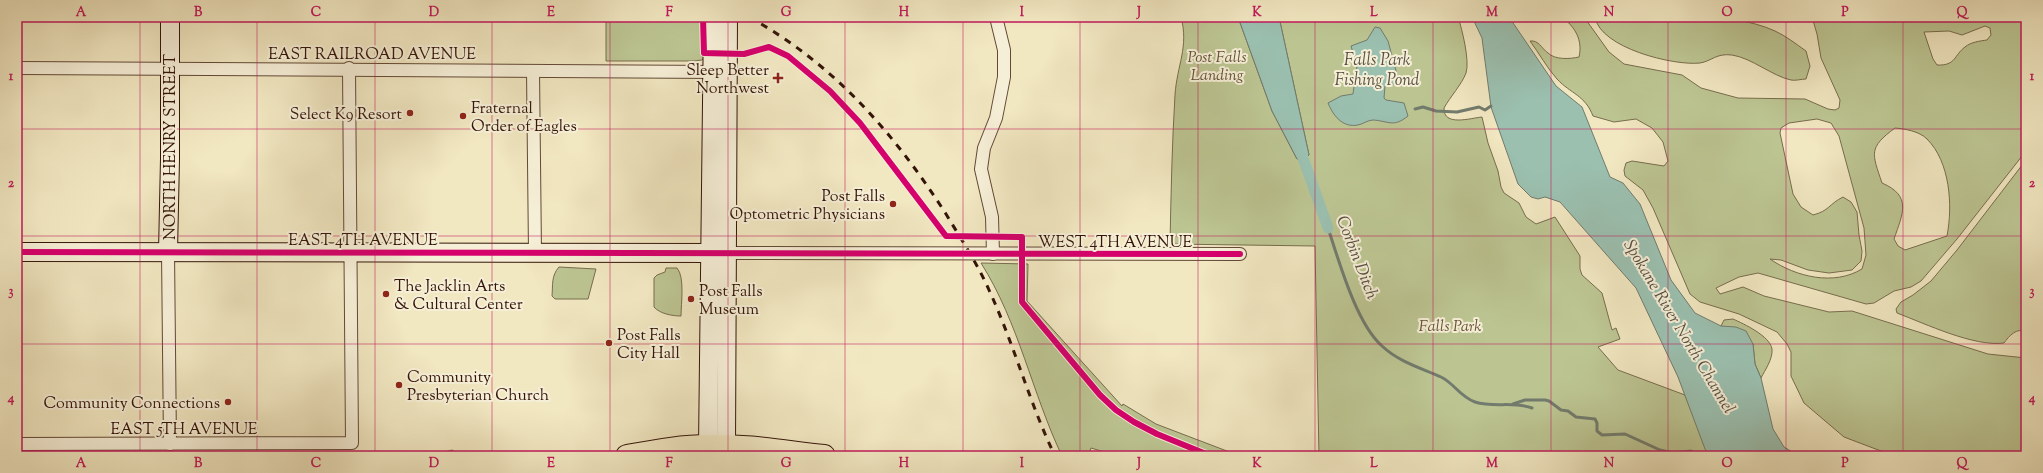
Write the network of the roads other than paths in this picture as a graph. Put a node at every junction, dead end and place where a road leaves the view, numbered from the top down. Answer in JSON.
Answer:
{"nodes":[{"id":1,"x":170,"y":17,"type":"edge"},
{"id":2,"x":713,"y":17,"type":"edge"},
{"id":3,"x":728,"y":17,"type":"edge"},
{"id":4,"x":996,"y":17,"type":"edge"},
{"id":5,"x":17,"y":68,"type":"edge"},
{"id":6,"x":349,"y":68,"type":"junction"},
{"id":7,"x":169,"y":69,"type":"junction"},
{"id":8,"x":533,"y":71,"type":"junction"},
{"id":9,"x":720,"y":72,"type":"junction"},
{"id":10,"x":17,"y":252,"type":"edge"},
{"id":11,"x":168,"y":252,"type":"junction"},
{"id":12,"x":349,"y":252,"type":"junction"},
{"id":13,"x":535,"y":253,"type":"junction"},
{"id":14,"x":709,"y":253,"type":"junction"},
{"id":15,"x":727,"y":253,"type":"junction"},
{"id":16,"x":993,"y":254,"type":"junction"},
{"id":17,"x":1240,"y":254,"type":"dead end"},
{"id":18,"x":17,"y":444,"type":"edge"},
{"id":19,"x":170,"y":444,"type":"junction"},
{"id":20,"x":717,"y":446,"type":"junction"},
{"id":21,"x":627,"y":456,"type":"edge"},
{"id":22,"x":824,"y":456,"type":"edge"}],
"edges":[{"from":1,"to":7,"type":"street","name":"NORTH HENRY STREET"},
{"from":2,"to":9,"type":"street"},
{"from":3,"to":9,"type":"street"},
{"from":4,"to":16,"type":"street"},
{"from":5,"to":7,"type":"street","name":"EAST RAILROAD AVENUE"},
{"from":6,"to":7,"type":"street","name":"EAST RAILROAD AVENUE"},
{"from":6,"to":8,"type":"street","name":"EAST RAILROAD AVENUE"},
{"from":6,"to":12,"type":"street"},
{"from":7,"to":11,"type":"street","name":"NORTH HENRY STREET"},
{"from":8,"to":9,"type":"street","name":"EAST RAILROAD AVENUE"},
{"from":8,"to":13,"type":"street"},
{"from":9,"to":14,"type":"street"},
{"from":9,"to":15,"type":"street"},
{"from":10,"to":11,"type":"street","name":"EAST 4TH AVENUE"},
{"from":11,"to":12,"type":"street","name":"EAST 4TH AVENUE"},
{"from":11,"to":19,"type":"street","name":"NORTH HENRY STREET"},
{"from":12,"to":13,"type":"street","name":"EAST 4TH AVENUE"},
{"from":12,"to":19,"type":"street","name":"EAST 5TH AVENUE"},
{"from":13,"to":14,"type":"street","name":"EAST 4TH AVENUE"},
{"from":14,"to":15,"type":"street","name":"EAST 4TH AVENUE"},
{"from":14,"to":20,"type":"street"},
{"from":15,"to":16,"type":"street","name":"WEST 4TH AVENUE"},
{"from":15,"to":20,"type":"street"},
{"from":16,"to":17,"type":"street","name":"WEST 4TH AVENUE"},
{"from":18,"to":19,"type":"street","name":"EAST 5TH AVENUE"},
{"from":20,"to":21,"type":"highway"},
{"from":20,"to":22,"type":"highway"}]}
